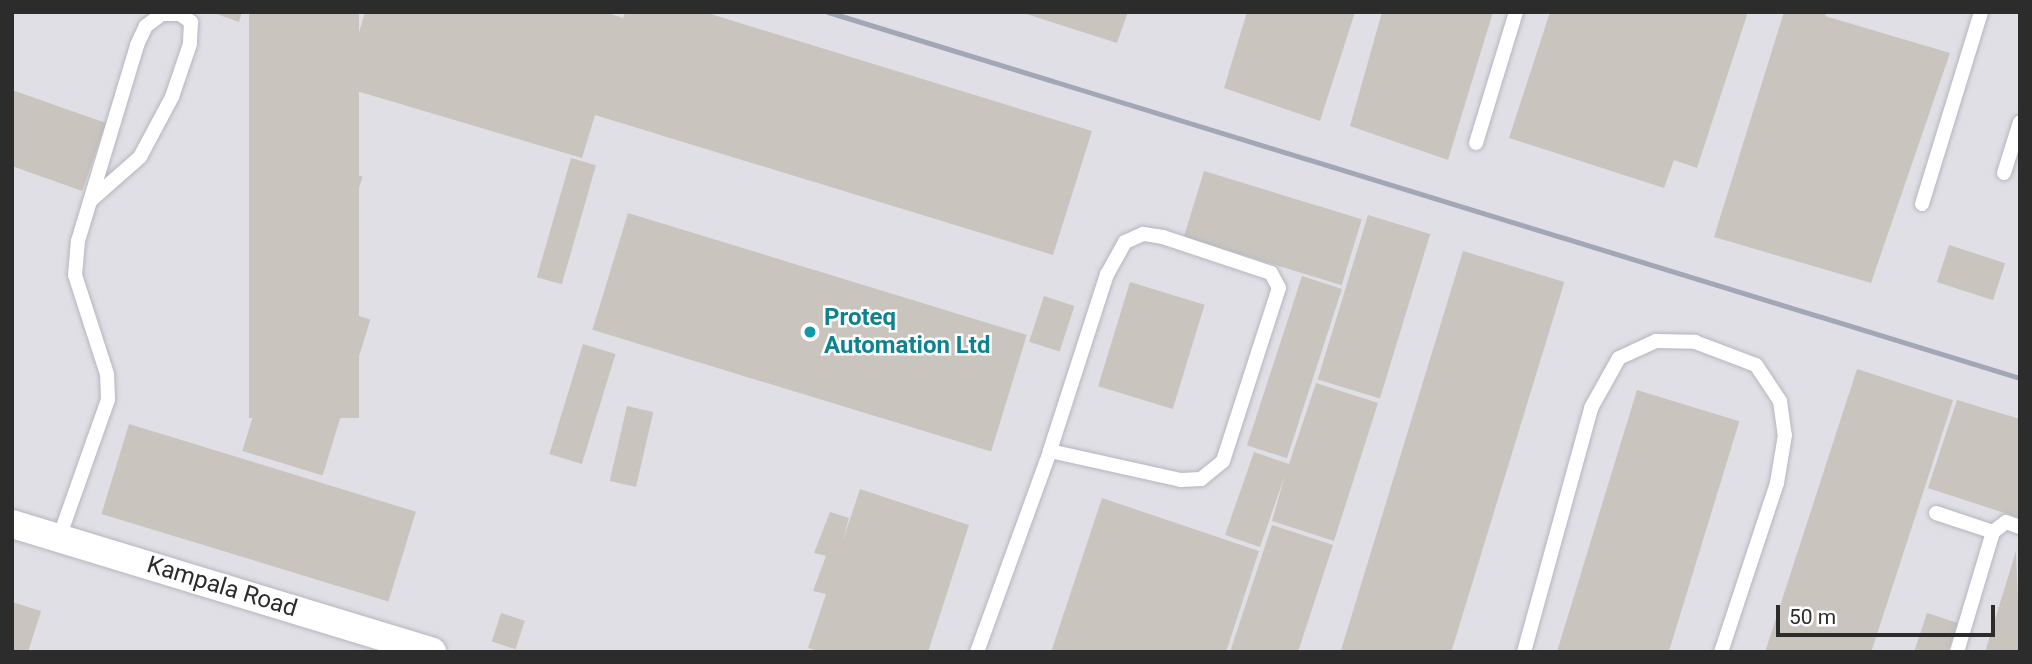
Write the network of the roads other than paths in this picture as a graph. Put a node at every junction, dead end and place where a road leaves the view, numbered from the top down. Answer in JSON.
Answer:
{"nodes":[{"id":1,"x":1516,"y":12,"type":"edge"},
{"id":2,"x":1981,"y":12,"type":"edge"},
{"id":3,"x":2020,"y":122,"type":"edge"},
{"id":4,"x":1476,"y":143,"type":"dead end"},
{"id":5,"x":2004,"y":173,"type":"dead end"},
{"id":6,"x":91,"y":200,"type":"junction"},
{"id":7,"x":1922,"y":204,"type":"dead end"},
{"id":8,"x":1050,"y":451,"type":"junction"},
{"id":9,"x":1936,"y":513,"type":"dead end"},
{"id":10,"x":12,"y":524,"type":"edge"},
{"id":11,"x":2020,"y":527,"type":"edge"},
{"id":12,"x":1993,"y":531,"type":"junction"},
{"id":13,"x":60,"y":538,"type":"junction"},
{"id":14,"x":432,"y":652,"type":"edge"},
{"id":15,"x":977,"y":652,"type":"edge"},
{"id":16,"x":1524,"y":652,"type":"edge"},
{"id":17,"x":1721,"y":652,"type":"edge"},
{"id":18,"x":1957,"y":652,"type":"edge"}],
"edges":[{"from":1,"to":4,"type":"lane"},
{"from":2,"to":7,"type":"lane"},
{"from":3,"to":5,"type":"lane"},
{"from":6,"to":6,"type":"lane"},
{"from":6,"to":13,"type":"lane"},
{"from":8,"to":8,"type":"lane"},
{"from":8,"to":15,"type":"lane"},
{"from":9,"to":12,"type":"lane"},
{"from":10,"to":13,"type":"street","name":"Kampala Road"},
{"from":11,"to":12,"type":"lane"},
{"from":12,"to":18,"type":"lane"},
{"from":13,"to":14,"type":"street","name":"Kampala Road"},
{"from":16,"to":17,"type":"lane"}]}
